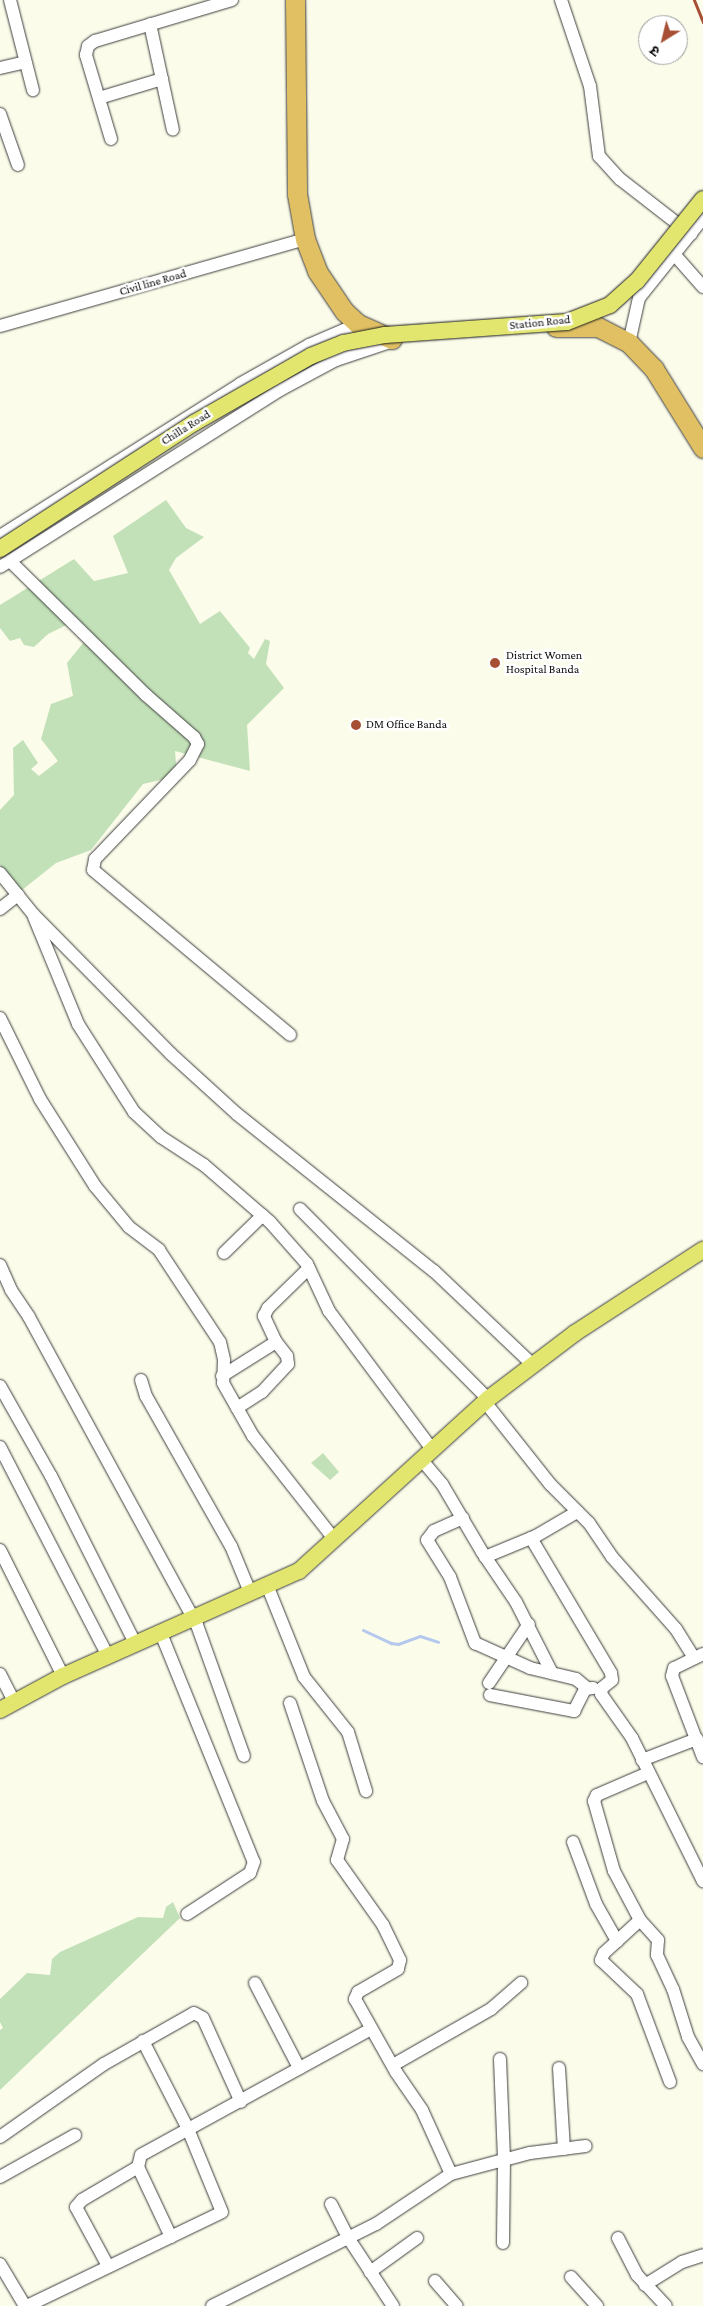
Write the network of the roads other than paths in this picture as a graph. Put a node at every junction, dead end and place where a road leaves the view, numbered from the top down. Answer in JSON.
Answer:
{"nodes":[{"id":1,"x":10,"y":0,"type":"edge"},
{"id":2,"x":232,"y":0,"type":"edge"},
{"id":3,"x":296,"y":0,"type":"edge"},
{"id":4,"x":561,"y":0,"type":"edge"},
{"id":5,"x":150,"y":24,"type":"junction"},
{"id":6,"x":25,"y":62,"type":"junction"},
{"id":7,"x":0,"y":68,"type":"edge"},
{"id":8,"x":162,"y":79,"type":"junction"},
{"id":9,"x":33,"y":90,"type":"dead end"},
{"id":10,"x":99,"y":98,"type":"junction"},
{"id":11,"x":0,"y":114,"type":"edge"},
{"id":12,"x":173,"y":130,"type":"dead end"},
{"id":13,"x":111,"y":139,"type":"dead end"},
{"id":14,"x":18,"y":165,"type":"dead end"},
{"id":15,"x":703,"y":198,"type":"edge"},
{"id":16,"x":703,"y":218,"type":"edge"},
{"id":17,"x":691,"y":234,"type":"junction"},
{"id":18,"x":305,"y":239,"type":"junction"},
{"id":19,"x":674,"y":254,"type":"junction"},
{"id":20,"x":703,"y":287,"type":"edge"},
{"id":21,"x":358,"y":324,"type":"junction"},
{"id":22,"x":0,"y":326,"type":"edge"},
{"id":23,"x":391,"y":338,"type":"junction"},
{"id":24,"x":629,"y":343,"type":"junction"},
{"id":25,"x":703,"y":448,"type":"edge"},
{"id":26,"x":0,"y":536,"type":"edge"},
{"id":27,"x":3,"y":559,"type":"edge"},
{"id":28,"x":0,"y":873,"type":"edge"},
{"id":29,"x":18,"y":895,"type":"junction"},
{"id":30,"x":0,"y":909,"type":"edge"},
{"id":31,"x":33,"y":914,"type":"junction"},
{"id":32,"x":0,"y":1018,"type":"edge"},
{"id":33,"x":290,"y":1035,"type":"dead end"},
{"id":34,"x":300,"y":1209,"type":"dead end"},
{"id":35,"x":263,"y":1215,"type":"junction"},
{"id":36,"x":703,"y":1250,"type":"edge"},
{"id":37,"x":224,"y":1253,"type":"dead end"},
{"id":38,"x":0,"y":1265,"type":"edge"},
{"id":39,"x":309,"y":1268,"type":"junction"},
{"id":40,"x":276,"y":1342,"type":"junction"},
{"id":41,"x":532,"y":1364,"type":"junction"},
{"id":42,"x":222,"y":1376,"type":"junction"},
{"id":43,"x":141,"y":1380,"type":"dead end"},
{"id":44,"x":0,"y":1386,"type":"edge"},
{"id":45,"x":487,"y":1400,"type":"junction"},
{"id":46,"x":237,"y":1408,"type":"junction"},
{"id":47,"x":0,"y":1447,"type":"edge"},
{"id":48,"x":427,"y":1454,"type":"junction"},
{"id":49,"x":577,"y":1512,"type":"junction"},
{"id":50,"x":463,"y":1518,"type":"junction"},
{"id":51,"x":531,"y":1538,"type":"junction"},
{"id":52,"x":334,"y":1539,"type":"junction"},
{"id":53,"x":0,"y":1550,"type":"edge"},
{"id":54,"x":485,"y":1557,"type":"junction"},
{"id":55,"x":267,"y":1585,"type":"junction"},
{"id":56,"x":250,"y":1592,"type":"junction"},
{"id":57,"x":193,"y":1617,"type":"junction"},
{"id":58,"x":529,"y":1624,"type":"junction"},
{"id":59,"x":160,"y":1631,"type":"junction"},
{"id":60,"x":135,"y":1642,"type":"junction"},
{"id":61,"x":108,"y":1656,"type":"junction"},
{"id":62,"x":698,"y":1656,"type":"edge"},
{"id":63,"x":504,"y":1658,"type":"junction"},
{"id":64,"x":552,"y":1673,"type":"junction"},
{"id":65,"x":0,"y":1674,"type":"edge"},
{"id":66,"x":63,"y":1676,"type":"junction"},
{"id":67,"x":588,"y":1688,"type":"junction"},
{"id":68,"x":600,"y":1691,"type":"junction"},
{"id":69,"x":290,"y":1703,"type":"dead end"},
{"id":70,"x":7,"y":1706,"type":"edge"},
{"id":71,"x":697,"y":1739,"type":"junction"},
{"id":72,"x":244,"y":1756,"type":"dead end"},
{"id":73,"x":703,"y":1757,"type":"edge"},
{"id":74,"x":642,"y":1760,"type":"junction"},
{"id":75,"x":648,"y":1773,"type":"junction"},
{"id":76,"x":366,"y":1791,"type":"dead end"},
{"id":77,"x":573,"y":1842,"type":"dead end"},
{"id":78,"x":703,"y":1881,"type":"edge"},
{"id":79,"x":187,"y":1914,"type":"dead end"},
{"id":80,"x":640,"y":1920,"type":"junction"},
{"id":81,"x":617,"y":1941,"type":"junction"},
{"id":82,"x":255,"y":1983,"type":"dead end"},
{"id":83,"x":521,"y":1983,"type":"dead end"},
{"id":84,"x":371,"y":2029,"type":"junction"},
{"id":85,"x":143,"y":2041,"type":"junction"},
{"id":86,"x":500,"y":2059,"type":"dead end"},
{"id":87,"x":703,"y":2064,"type":"edge"},
{"id":88,"x":393,"y":2066,"type":"junction"},
{"id":89,"x":299,"y":2068,"type":"junction"},
{"id":90,"x":558,"y":2068,"type":"dead end"},
{"id":91,"x":670,"y":2082,"type":"dead end"},
{"id":92,"x":241,"y":2102,"type":"junction"},
{"id":93,"x":188,"y":2129,"type":"junction"},
{"id":94,"x":75,"y":2135,"type":"dead end"},
{"id":95,"x":0,"y":2137,"type":"edge"},
{"id":96,"x":586,"y":2146,"type":"dead end"},
{"id":97,"x":564,"y":2149,"type":"junction"},
{"id":98,"x":504,"y":2159,"type":"junction"},
{"id":99,"x":138,"y":2167,"type":"junction"},
{"id":100,"x":2,"y":2172,"type":"edge"},
{"id":101,"x":452,"y":2174,"type":"junction"},
{"id":102,"x":331,"y":2204,"type":"dead end"},
{"id":103,"x":170,"y":2237,"type":"junction"},
{"id":104,"x":417,"y":2238,"type":"dead end"},
{"id":105,"x":618,"y":2238,"type":"dead end"},
{"id":106,"x":349,"y":2239,"type":"junction"},
{"id":107,"x":503,"y":2243,"type":"dead end"},
{"id":108,"x":703,"y":2255,"type":"edge"},
{"id":109,"x":0,"y":2264,"type":"edge"},
{"id":110,"x":108,"y":2266,"type":"junction"},
{"id":111,"x":370,"y":2272,"type":"junction"},
{"id":112,"x":571,"y":2277,"type":"dead end"},
{"id":113,"x":435,"y":2281,"type":"dead end"},
{"id":114,"x":645,"y":2285,"type":"junction"},
{"id":115,"x":220,"y":2304,"type":"edge"},
{"id":116,"x":26,"y":2306,"type":"edge"},
{"id":117,"x":393,"y":2306,"type":"edge"},
{"id":118,"x":457,"y":2306,"type":"edge"},
{"id":119,"x":597,"y":2306,"type":"edge"},
{"id":120,"x":666,"y":2306,"type":"edge"}],
"edges":[{"from":1,"to":6,"type":"street"},
{"from":2,"to":5,"type":"street"},
{"from":3,"to":18,"type":"highway"},
{"from":4,"to":17,"type":"street"},
{"from":5,"to":8,"type":"street"},
{"from":5,"to":10,"type":"street"},
{"from":6,"to":7,"type":"street"},
{"from":6,"to":9,"type":"street"},
{"from":8,"to":10,"type":"street"},
{"from":8,"to":12,"type":"street"},
{"from":10,"to":13,"type":"street"},
{"from":11,"to":14,"type":"street"},
{"from":15,"to":23,"type":"main road","name":"Station Road","bridge":true},
{"from":16,"to":17,"type":"street"},
{"from":17,"to":19,"type":"street"},
{"from":18,"to":21,"type":"highway"},
{"from":18,"to":22,"type":"street","name":"Civil line Road"},
{"from":19,"to":20,"type":"street"},
{"from":19,"to":24,"type":"street"},
{"from":21,"to":23,"type":"highway"},
{"from":21,"to":26,"type":"street"},
{"from":23,"to":24,"type":"highway"},
{"from":23,"to":27,"type":"main road","name":"Chilla Road","bridge":true},
{"from":24,"to":25,"type":"highway"},
{"from":27,"to":33,"type":"street"},
{"from":28,"to":29,"type":"street"},
{"from":29,"to":30,"type":"street"},
{"from":29,"to":31,"type":"street"},
{"from":31,"to":35,"type":"street"},
{"from":31,"to":41,"type":"street"},
{"from":32,"to":42,"type":"street"},
{"from":34,"to":45,"type":"street"},
{"from":35,"to":37,"type":"street"},
{"from":35,"to":39,"type":"street"},
{"from":36,"to":41,"type":"main road"},
{"from":38,"to":57,"type":"street"},
{"from":39,"to":40,"type":"street"},
{"from":39,"to":48,"type":"street"},
{"from":40,"to":42,"type":"street"},
{"from":40,"to":46,"type":"street"},
{"from":41,"to":45,"type":"main road"},
{"from":42,"to":46,"type":"street"},
{"from":43,"to":56,"type":"street"},
{"from":44,"to":60,"type":"street"},
{"from":45,"to":48,"type":"main road"},
{"from":45,"to":49,"type":"street"},
{"from":46,"to":52,"type":"street"},
{"from":47,"to":61,"type":"street"},
{"from":48,"to":50,"type":"street"},
{"from":48,"to":52,"type":"main road"},
{"from":49,"to":51,"type":"street"},
{"from":49,"to":62,"type":"street"},
{"from":50,"to":54,"type":"street"},
{"from":50,"to":63,"type":"street"},
{"from":51,"to":54,"type":"street"},
{"from":51,"to":68,"type":"street"},
{"from":52,"to":55,"type":"main road"},
{"from":53,"to":66,"type":"street"},
{"from":54,"to":58,"type":"street"},
{"from":55,"to":56,"type":"main road"},
{"from":55,"to":76,"type":"street"},
{"from":56,"to":57,"type":"main road"},
{"from":57,"to":59,"type":"main road"},
{"from":57,"to":72,"type":"street"},
{"from":58,"to":63,"type":"street"},
{"from":58,"to":64,"type":"street"},
{"from":59,"to":60,"type":"main road"},
{"from":59,"to":79,"type":"street"},
{"from":60,"to":61,"type":"main road"},
{"from":61,"to":66,"type":"main road"},
{"from":62,"to":71,"type":"street"},
{"from":63,"to":64,"type":"street"},
{"from":63,"to":67,"type":"street"},
{"from":64,"to":67,"type":"street"},
{"from":65,"to":70,"type":"street"},
{"from":66,"to":70,"type":"main road"},
{"from":67,"to":68,"type":"street"},
{"from":68,"to":74,"type":"street"},
{"from":69,"to":84,"type":"street"},
{"from":71,"to":73,"type":"street"},
{"from":71,"to":74,"type":"street"},
{"from":74,"to":75,"type":"street"},
{"from":75,"to":78,"type":"street"},
{"from":75,"to":80,"type":"street"},
{"from":77,"to":81,"type":"street"},
{"from":80,"to":81,"type":"street"},
{"from":80,"to":87,"type":"street"},
{"from":81,"to":91,"type":"street"},
{"from":82,"to":89,"type":"street"},
{"from":83,"to":88,"type":"street"},
{"from":84,"to":88,"type":"street"},
{"from":84,"to":89,"type":"street"},
{"from":85,"to":92,"type":"street"},
{"from":85,"to":93,"type":"street"},
{"from":85,"to":95,"type":"street"},
{"from":86,"to":98,"type":"street"},
{"from":88,"to":101,"type":"street"},
{"from":89,"to":92,"type":"street"},
{"from":90,"to":97,"type":"street"},
{"from":92,"to":93,"type":"street"},
{"from":93,"to":99,"type":"street"},
{"from":93,"to":103,"type":"street"},
{"from":94,"to":100,"type":"street"},
{"from":96,"to":97,"type":"street"},
{"from":97,"to":98,"type":"street"},
{"from":98,"to":101,"type":"street"},
{"from":98,"to":107,"type":"street"},
{"from":99,"to":103,"type":"street"},
{"from":99,"to":110,"type":"street"},
{"from":101,"to":106,"type":"street"},
{"from":102,"to":106,"type":"street"},
{"from":103,"to":110,"type":"street"},
{"from":104,"to":111,"type":"street"},
{"from":105,"to":114,"type":"street"},
{"from":106,"to":111,"type":"street"},
{"from":106,"to":115,"type":"street"},
{"from":108,"to":114,"type":"street"},
{"from":109,"to":116,"type":"street"},
{"from":110,"to":116,"type":"street"},
{"from":111,"to":117,"type":"street"},
{"from":112,"to":119,"type":"street"},
{"from":113,"to":118,"type":"street"},
{"from":114,"to":120,"type":"street"}]}
